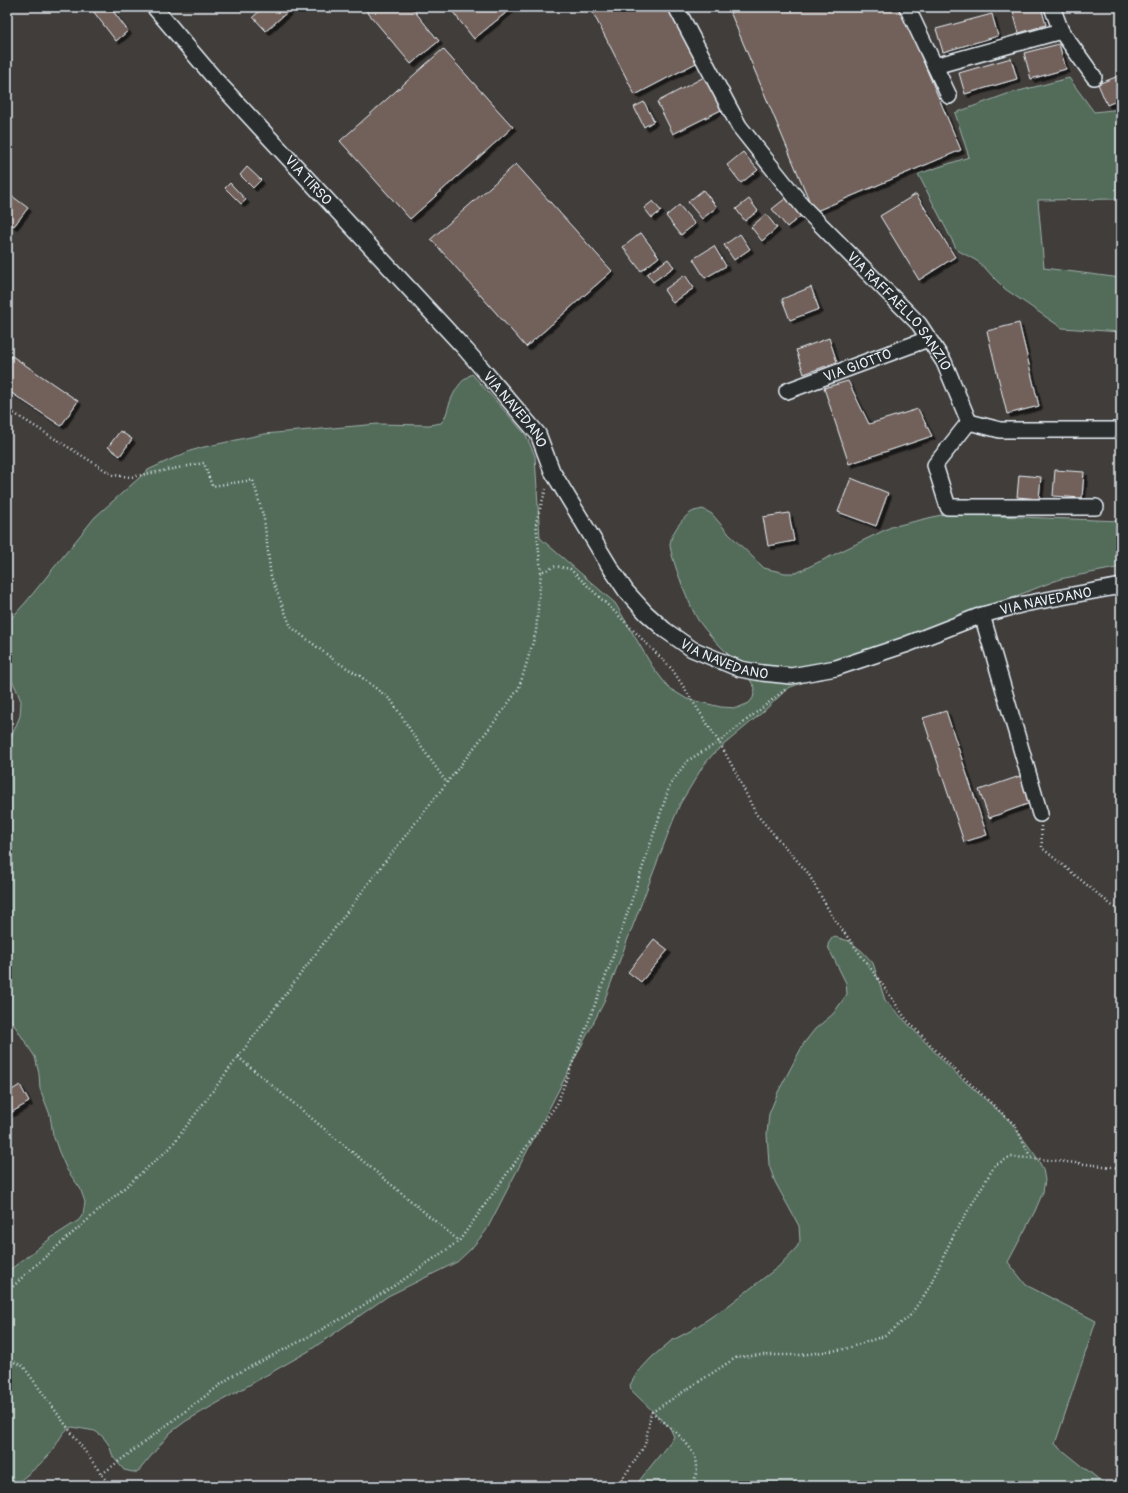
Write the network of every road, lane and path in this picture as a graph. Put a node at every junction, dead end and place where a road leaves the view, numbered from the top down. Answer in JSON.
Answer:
{"nodes":[{"id":1,"x":154,"y":7,"type":"edge"},
{"id":2,"x":676,"y":7,"type":"edge"},
{"id":3,"x":907,"y":7,"type":"edge"},
{"id":4,"x":1052,"y":7,"type":"edge"},
{"id":5,"x":1061,"y":31,"type":"junction"},
{"id":6,"x":935,"y":66,"type":"junction"},
{"id":7,"x":1094,"y":77,"type":"dead end"},
{"id":8,"x":949,"y":96,"type":"dead end"},
{"id":9,"x":928,"y":338,"type":"junction"},
{"id":10,"x":466,"y":350,"type":"joint"},
{"id":11,"x":787,"y":392,"type":"dead end"},
{"id":12,"x":7,"y":409,"type":"edge"},
{"id":13,"x":969,"y":422,"type":"junction"},
{"id":14,"x":1121,"y":430,"type":"edge"},
{"id":15,"x":552,"y":471,"type":"junction"},
{"id":16,"x":1096,"y":507,"type":"dead end"},
{"id":17,"x":541,"y":572,"type":"junction"},
{"id":18,"x":1121,"y":586,"type":"edge"},
{"id":19,"x":982,"y":615,"type":"junction"},
{"id":20,"x":791,"y":676,"type":"junction"},
{"id":21,"x":719,"y":742,"type":"junction"},
{"id":22,"x":448,"y":784,"type":"junction"},
{"id":23,"x":1040,"y":814,"type":"joint"},
{"id":24,"x":1121,"y":913,"type":"edge"},
{"id":25,"x":238,"y":1057,"type":"junction"},
{"id":26,"x":1031,"y":1158,"type":"junction"},
{"id":27,"x":1121,"y":1168,"type":"edge"},
{"id":28,"x":460,"y":1241,"type":"junction"},
{"id":29,"x":7,"y":1292,"type":"edge"},
{"id":30,"x":7,"y":1359,"type":"edge"},
{"id":31,"x":652,"y":1412,"type":"junction"},
{"id":32,"x":102,"y":1474,"type":"junction"},
{"id":33,"x":110,"y":1486,"type":"edge"},
{"id":34,"x":616,"y":1486,"type":"edge"},
{"id":35,"x":693,"y":1486,"type":"edge"}],
"edges":[{"from":1,"to":10,"type":"street","name":"VIA TIRSO"},
{"from":2,"to":9,"type":"street","name":"VIA RAFFAELLO SANZIO"},
{"from":3,"to":6,"type":"street"},
{"from":4,"to":5,"type":"street"},
{"from":5,"to":6,"type":"street"},
{"from":5,"to":7,"type":"street"},
{"from":6,"to":8,"type":"street"},
{"from":9,"to":11,"type":"street","name":"VIA GIOTTO"},
{"from":9,"to":13,"type":"street","name":"VIA RAFFAELLO SANZIO"},
{"from":10,"to":15,"type":"street","name":"VIA NAVEDANO"},
{"from":12,"to":22,"type":"path"},
{"from":13,"to":14,"type":"street"},
{"from":13,"to":16,"type":"street"},
{"from":15,"to":17,"type":"path"},
{"from":15,"to":20,"type":"street","name":"VIA NAVEDANO"},
{"from":17,"to":21,"type":"path"},
{"from":17,"to":22,"type":"path"},
{"from":18,"to":19,"type":"street","name":"VIA NAVEDANO"},
{"from":19,"to":20,"type":"street","name":"VIA NAVEDANO"},
{"from":19,"to":23,"type":"street"},
{"from":20,"to":21,"type":"path"},
{"from":21,"to":26,"type":"path"},
{"from":21,"to":28,"type":"path"},
{"from":22,"to":25,"type":"path"},
{"from":23,"to":24,"type":"path"},
{"from":25,"to":28,"type":"path"},
{"from":25,"to":29,"type":"path"},
{"from":26,"to":27,"type":"path"},
{"from":26,"to":31,"type":"path"},
{"from":28,"to":32,"type":"path"},
{"from":30,"to":32,"type":"path"},
{"from":31,"to":34,"type":"path"},
{"from":31,"to":35,"type":"path"},
{"from":32,"to":33,"type":"path"}]}
